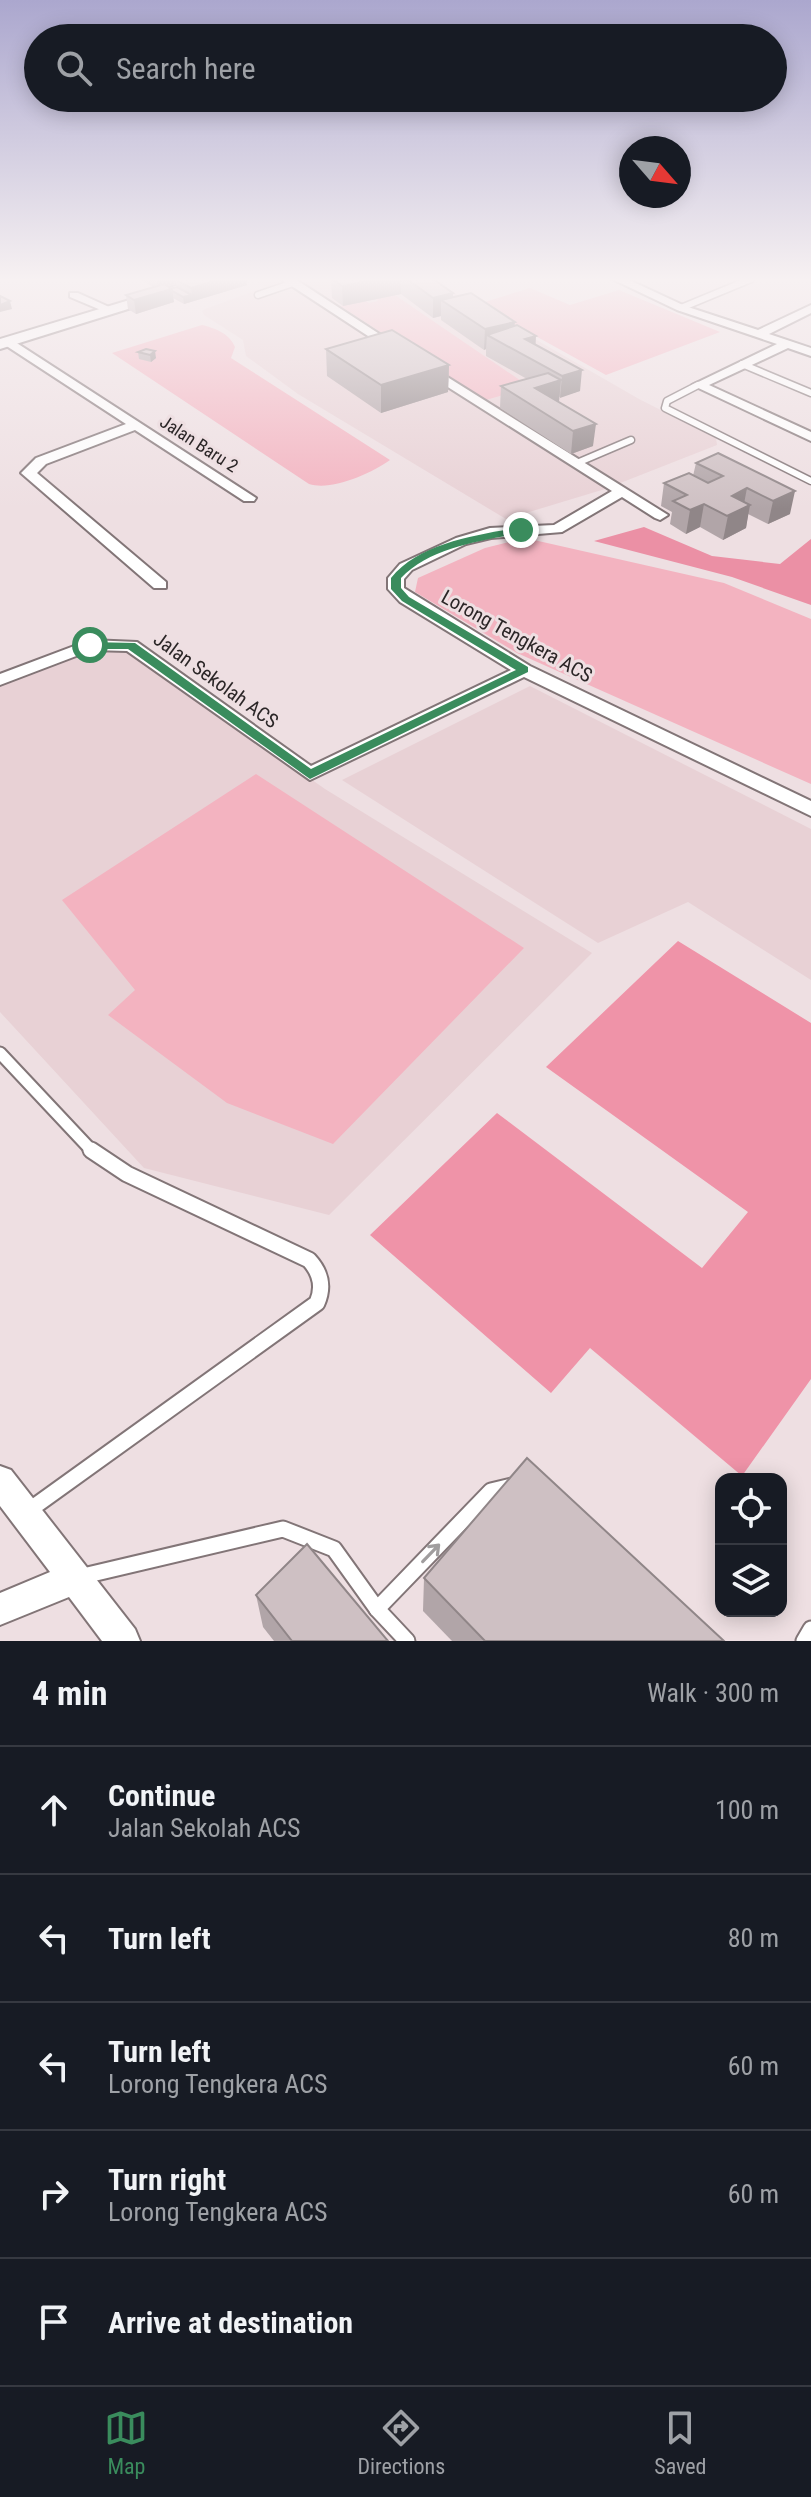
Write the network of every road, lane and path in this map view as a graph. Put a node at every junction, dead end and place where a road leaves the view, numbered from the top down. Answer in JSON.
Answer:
{"nodes":[{"id":1,"x":24,"y":356,"type":"edge"},
{"id":2,"x":408,"y":356,"type":"edge"},
{"id":3,"x":761,"y":356,"type":"edge"},
{"id":4,"x":742,"y":364,"type":"junction"},
{"id":5,"x":698,"y":385,"type":"junction"},
{"id":6,"x":811,"y":393,"type":"edge"},
{"id":7,"x":136,"y":425,"type":"junction"},
{"id":8,"x":811,"y":437,"type":"edge"},
{"id":9,"x":631,"y":440,"type":"dead end"},
{"id":10,"x":577,"y":463,"type":"junction"},
{"id":11,"x":811,"y":481,"type":"edge"},
{"id":12,"x":622,"y":491,"type":"junction"},
{"id":13,"x":249,"y":498,"type":"dead end"},
{"id":14,"x":660,"y":515,"type":"dead end"},
{"id":15,"x":160,"y":585,"type":"dead end"},
{"id":16,"x":524,"y":670,"type":"junction"},
{"id":17,"x":0,"y":680,"type":"edge"},
{"id":18,"x":811,"y":809,"type":"edge"},
{"id":19,"x":0,"y":1053,"type":"edge"},
{"id":20,"x":0,"y":1481,"type":"edge"},
{"id":21,"x":524,"y":1488,"type":"edge"},
{"id":22,"x":25,"y":1513,"type":"junction"},
{"id":23,"x":75,"y":1578,"type":"junction"},
{"id":24,"x":0,"y":1609,"type":"edge"},
{"id":25,"x":377,"y":1609,"type":"junction"},
{"id":26,"x":811,"y":1629,"type":"edge"},
{"id":27,"x":123,"y":1641,"type":"edge"},
{"id":28,"x":407,"y":1641,"type":"edge"},
{"id":29,"x":804,"y":1641,"type":"edge"}],
"edges":[{"from":1,"to":7,"type":"street","name":"Jalan Baru 2"},
{"from":2,"to":10,"type":"street"},
{"from":3,"to":4,"type":"street"},
{"from":4,"to":5,"type":"street"},
{"from":4,"to":6,"type":"lane"},
{"from":5,"to":8,"type":"street"},
{"from":5,"to":11,"type":"lane"},
{"from":7,"to":13,"type":"street","name":"Jalan Baru 2"},
{"from":7,"to":15,"type":"street"},
{"from":9,"to":10,"type":"lane"},
{"from":10,"to":12,"type":"street"},
{"from":12,"to":14,"type":"street"},
{"from":12,"to":16,"type":"street","name":"Lorong Tengkera ACS"},
{"from":16,"to":17,"type":"street","name":"Jalan Sekolah ACS"},
{"from":16,"to":18,"type":"street","name":"Lorong Tengkera ACS"},
{"from":19,"to":22,"type":"lane"},
{"from":20,"to":22,"type":"street"},
{"from":25,"to":21,"type":"lane","one_way":true},
{"from":22,"to":23,"type":"street"},
{"from":23,"to":24,"type":"street"},
{"from":23,"to":25,"type":"lane"},
{"from":23,"to":27,"type":"street"},
{"from":25,"to":28,"type":"lane"},
{"from":26,"to":29,"type":"lane"}]}
